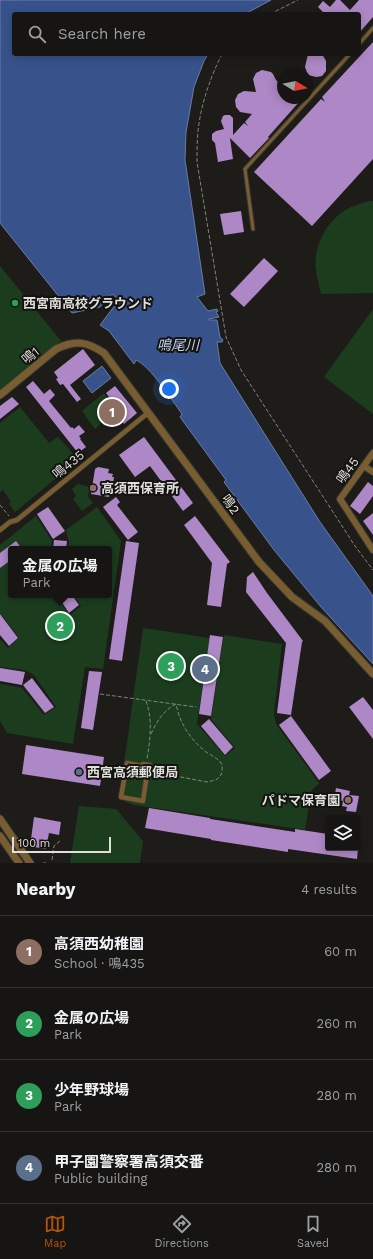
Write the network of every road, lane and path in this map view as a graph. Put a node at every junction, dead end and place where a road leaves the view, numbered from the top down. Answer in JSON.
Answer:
{"nodes":[{"id":1,"x":298,"y":0,"type":"edge"},
{"id":2,"x":274,"y":12,"type":"edge"},
{"id":3,"x":373,"y":28,"type":"edge"},
{"id":4,"x":361,"y":42,"type":"edge"},
{"id":5,"x":221,"y":56,"type":"edge"},
{"id":6,"x":348,"y":56,"type":"edge"},
{"id":7,"x":254,"y":229,"type":"dead end"},
{"id":8,"x":79,"y":343,"type":"joint"},
{"id":9,"x":0,"y":395,"type":"edge"},
{"id":10,"x":149,"y":412,"type":"junction"},
{"id":11,"x":373,"y":453,"type":"edge"},
{"id":12,"x":364,"y":466,"type":"junction"},
{"id":13,"x":373,"y":472,"type":"edge"},
{"id":14,"x":0,"y":506,"type":"edge"},
{"id":15,"x":12,"y":521,"type":"junction"},
{"id":16,"x":0,"y":530,"type":"edge"},
{"id":17,"x":373,"y":550,"type":"edge"},
{"id":18,"x":373,"y":570,"type":"edge"},
{"id":19,"x":373,"y":674,"type":"edge"},
{"id":20,"x":100,"y":694,"type":"dead end"},
{"id":21,"x":146,"y":700,"type":"junction"},
{"id":22,"x":176,"y":704,"type":"junction"},
{"id":23,"x":196,"y":707,"type":"dead end"},
{"id":24,"x":151,"y":734,"type":"junction"},
{"id":25,"x":146,"y":764,"type":"junction"},
{"id":26,"x":149,"y":770,"type":"junction"},
{"id":27,"x":0,"y":819,"type":"edge"},
{"id":28,"x":0,"y":836,"type":"edge"},
{"id":29,"x":60,"y":840,"type":"dead end"},
{"id":30,"x":52,"y":860,"type":"dead end"},
{"id":31,"x":19,"y":863,"type":"edge"},
{"id":32,"x":30,"y":863,"type":"edge"},
{"id":33,"x":44,"y":863,"type":"edge"},
{"id":34,"x":46,"y":863,"type":"edge"}],
"edges":[{"from":1,"to":2,"type":"path"},
{"from":3,"to":4,"type":"lane"},
{"from":5,"to":18,"type":"path"},
{"from":6,"to":7,"type":"lane"},
{"from":8,"to":9,"type":"street","name":"鳴1"},
{"from":8,"to":10,"type":"street","name":"鳴2"},
{"from":10,"to":15,"type":"street","name":"鳴435"},
{"from":10,"to":19,"type":"street","name":"鳴2"},
{"from":11,"to":12,"type":"street","name":"鳴45"},
{"from":12,"to":13,"type":"street"},
{"from":12,"to":17,"type":"street","name":"鳴45"},
{"from":14,"to":15,"type":"path"},
{"from":15,"to":16,"type":"street","name":"鳴435"},
{"from":20,"to":21,"type":"path"},
{"from":21,"to":22,"type":"path"},
{"from":21,"to":24,"type":"path"},
{"from":22,"to":23,"type":"path"},
{"from":22,"to":24,"type":"path"},
{"from":22,"to":26,"type":"path"},
{"from":24,"to":25,"type":"path"},
{"from":25,"to":26,"type":"street"},
{"from":25,"to":26,"type":"street"},
{"from":27,"to":32,"type":"street"},
{"from":28,"to":31,"type":"street"},
{"from":29,"to":30,"type":"path"},
{"from":33,"to":34,"type":"path"}]}
